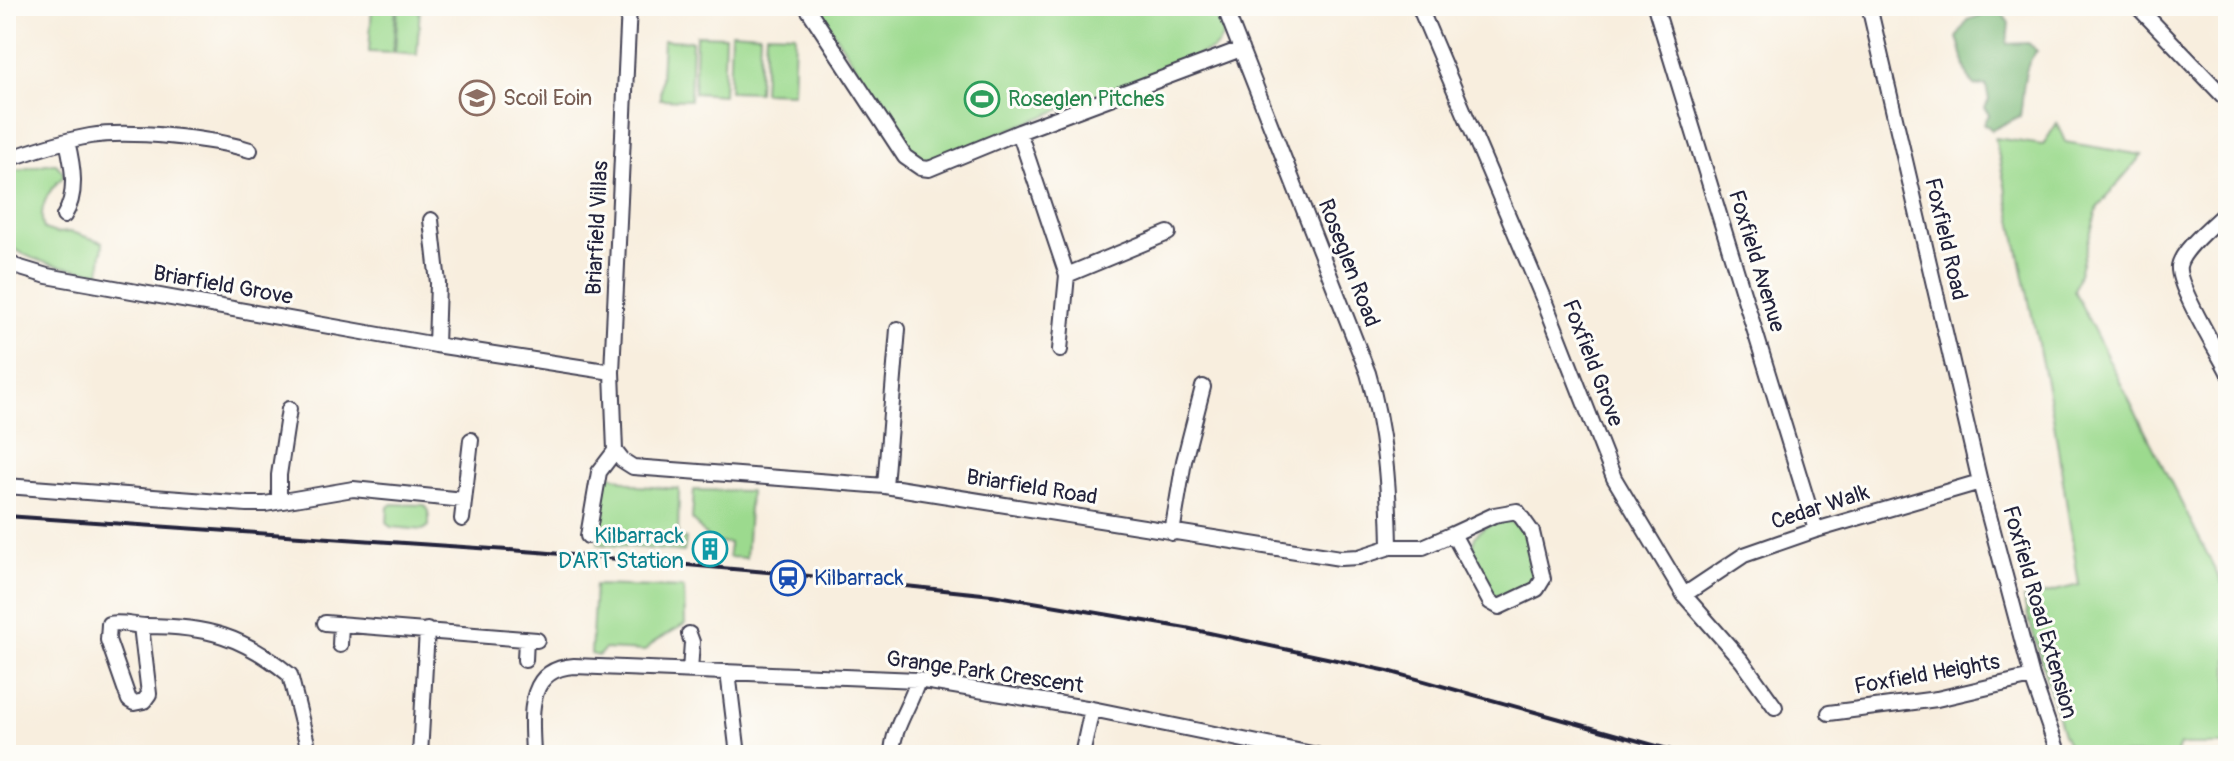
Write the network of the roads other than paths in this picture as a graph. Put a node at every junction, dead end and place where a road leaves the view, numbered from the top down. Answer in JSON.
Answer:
{"nodes":[{"id":1,"x":629,"y":6,"type":"edge"},
{"id":2,"x":806,"y":6,"type":"edge"},
{"id":3,"x":1224,"y":6,"type":"edge"},
{"id":4,"x":1419,"y":6,"type":"edge"},
{"id":5,"x":1655,"y":6,"type":"edge"},
{"id":6,"x":1869,"y":6,"type":"edge"},
{"id":7,"x":2137,"y":6,"type":"edge"},
{"id":8,"x":1241,"y":49,"type":"junction"},
{"id":9,"x":2228,"y":101,"type":"edge"},
{"id":10,"x":1019,"y":132,"type":"junction"},
{"id":11,"x":67,"y":141,"type":"junction"},
{"id":12,"x":250,"y":150,"type":"dead end"},
{"id":13,"x":6,"y":160,"type":"edge"},
{"id":14,"x":2228,"y":210,"type":"edge"},
{"id":15,"x":64,"y":216,"type":"dead end"},
{"id":16,"x":431,"y":220,"type":"dead end"},
{"id":17,"x":1168,"y":233,"type":"dead end"},
{"id":18,"x":6,"y":258,"type":"edge"},
{"id":19,"x":1067,"y":275,"type":"junction"},
{"id":20,"x":898,"y":329,"type":"dead end"},
{"id":21,"x":436,"y":345,"type":"junction"},
{"id":22,"x":1060,"y":350,"type":"dead end"},
{"id":23,"x":612,"y":372,"type":"junction"},
{"id":24,"x":2228,"y":372,"type":"edge"},
{"id":25,"x":1203,"y":387,"type":"dead end"},
{"id":26,"x":289,"y":409,"type":"dead end"},
{"id":27,"x":471,"y":440,"type":"dead end"},
{"id":28,"x":615,"y":451,"type":"junction"},
{"id":29,"x":1980,"y":482,"type":"junction"},
{"id":30,"x":6,"y":486,"type":"edge"},
{"id":31,"x":885,"y":486,"type":"junction"},
{"id":32,"x":464,"y":500,"type":"junction"},
{"id":33,"x":279,"y":501,"type":"junction"},
{"id":34,"x":462,"y":519,"type":"dead end"},
{"id":35,"x":1816,"y":530,"type":"junction"},
{"id":36,"x":1172,"y":533,"type":"junction"},
{"id":37,"x":1453,"y":534,"type":"junction"},
{"id":38,"x":588,"y":536,"type":"dead end"},
{"id":39,"x":1390,"y":547,"type":"junction"},
{"id":40,"x":1684,"y":595,"type":"junction"},
{"id":41,"x":325,"y":623,"type":"dead end"},
{"id":42,"x":341,"y":624,"type":"junction"},
{"id":43,"x":141,"y":626,"type":"junction"},
{"id":44,"x":427,"y":630,"type":"junction"},
{"id":45,"x":689,"y":634,"type":"dead end"},
{"id":46,"x":340,"y":645,"type":"dead end"},
{"id":47,"x":525,"y":660,"type":"dead end"},
{"id":48,"x":690,"y":671,"type":"junction"},
{"id":49,"x":728,"y":672,"type":"junction"},
{"id":50,"x":2032,"y":677,"type":"junction"},
{"id":51,"x":918,"y":680,"type":"junction"},
{"id":52,"x":1775,"y":707,"type":"dead end"},
{"id":53,"x":1092,"y":709,"type":"junction"},
{"id":54,"x":1829,"y":713,"type":"dead end"},
{"id":55,"x":1255,"y":749,"type":"edge"},
{"id":56,"x":310,"y":755,"type":"edge"},
{"id":57,"x":420,"y":755,"type":"edge"},
{"id":58,"x":533,"y":755,"type":"edge"},
{"id":59,"x":738,"y":755,"type":"edge"},
{"id":60,"x":892,"y":755,"type":"edge"},
{"id":61,"x":1082,"y":755,"type":"edge"},
{"id":62,"x":1317,"y":755,"type":"edge"},
{"id":63,"x":2059,"y":755,"type":"edge"}],
"edges":[{"from":1,"to":23,"type":"street","name":"Briarfield Villas"},
{"from":2,"to":10,"type":"street"},
{"from":3,"to":8,"type":"street","name":"Roseglen Road"},
{"from":4,"to":40,"type":"street","name":"Foxfield Grove"},
{"from":5,"to":35,"type":"street","name":"Foxfield Avenue"},
{"from":6,"to":29,"type":"street","name":"Foxfield Road"},
{"from":7,"to":9,"type":"street"},
{"from":8,"to":10,"type":"street"},
{"from":8,"to":39,"type":"street","name":"Roseglen Road"},
{"from":10,"to":19,"type":"street"},
{"from":11,"to":12,"type":"street"},
{"from":11,"to":13,"type":"street"},
{"from":11,"to":15,"type":"street"},
{"from":14,"to":24,"type":"street"},
{"from":16,"to":21,"type":"street"},
{"from":17,"to":19,"type":"street"},
{"from":18,"to":21,"type":"street","name":"Briarfield Grove"},
{"from":19,"to":22,"type":"street"},
{"from":20,"to":31,"type":"street"},
{"from":21,"to":23,"type":"street","name":"Briarfield Grove"},
{"from":23,"to":28,"type":"street","name":"Briarfield Villas"},
{"from":25,"to":36,"type":"street"},
{"from":26,"to":33,"type":"street"},
{"from":27,"to":32,"type":"street"},
{"from":28,"to":31,"type":"street","name":"Briarfield Road"},
{"from":28,"to":38,"type":"street"},
{"from":29,"to":35,"type":"street","name":"Cedar Walk"},
{"from":29,"to":50,"type":"street","name":"Foxfield Road Extension"},
{"from":30,"to":33,"type":"street"},
{"from":31,"to":36,"type":"street","name":"Briarfield Road"},
{"from":32,"to":33,"type":"street"},
{"from":32,"to":34,"type":"street"},
{"from":35,"to":40,"type":"street","name":"Cedar Walk"},
{"from":36,"to":39,"type":"street","name":"Briarfield Road"},
{"from":37,"to":37,"type":"street","name":"Briarfield Road"},
{"from":37,"to":39,"type":"street","name":"Briarfield Road"},
{"from":40,"to":52,"type":"street","name":"Foxfield Grove"},
{"from":41,"to":42,"type":"street"},
{"from":42,"to":44,"type":"street"},
{"from":42,"to":46,"type":"street"},
{"from":43,"to":43,"type":"street"},
{"from":43,"to":56,"type":"street"},
{"from":44,"to":47,"type":"street"},
{"from":44,"to":57,"type":"street"},
{"from":45,"to":48,"type":"street"},
{"from":48,"to":49,"type":"street","name":"Grange Park Crescent"},
{"from":48,"to":58,"type":"street","name":"Grange Park Crescent"},
{"from":49,"to":51,"type":"street","name":"Grange Park Crescent"},
{"from":49,"to":59,"type":"street"},
{"from":50,"to":54,"type":"street","name":"Foxfield Heights"},
{"from":50,"to":63,"type":"street","name":"Foxfield Road Extension"},
{"from":51,"to":53,"type":"street","name":"Grange Park Crescent"},
{"from":51,"to":60,"type":"street"},
{"from":53,"to":55,"type":"street","name":"Grange Park Crescent"},
{"from":53,"to":61,"type":"street","name":"Grange Park Crescent"},
{"from":55,"to":62,"type":"street","name":"Grange Park Crescent"}]}
